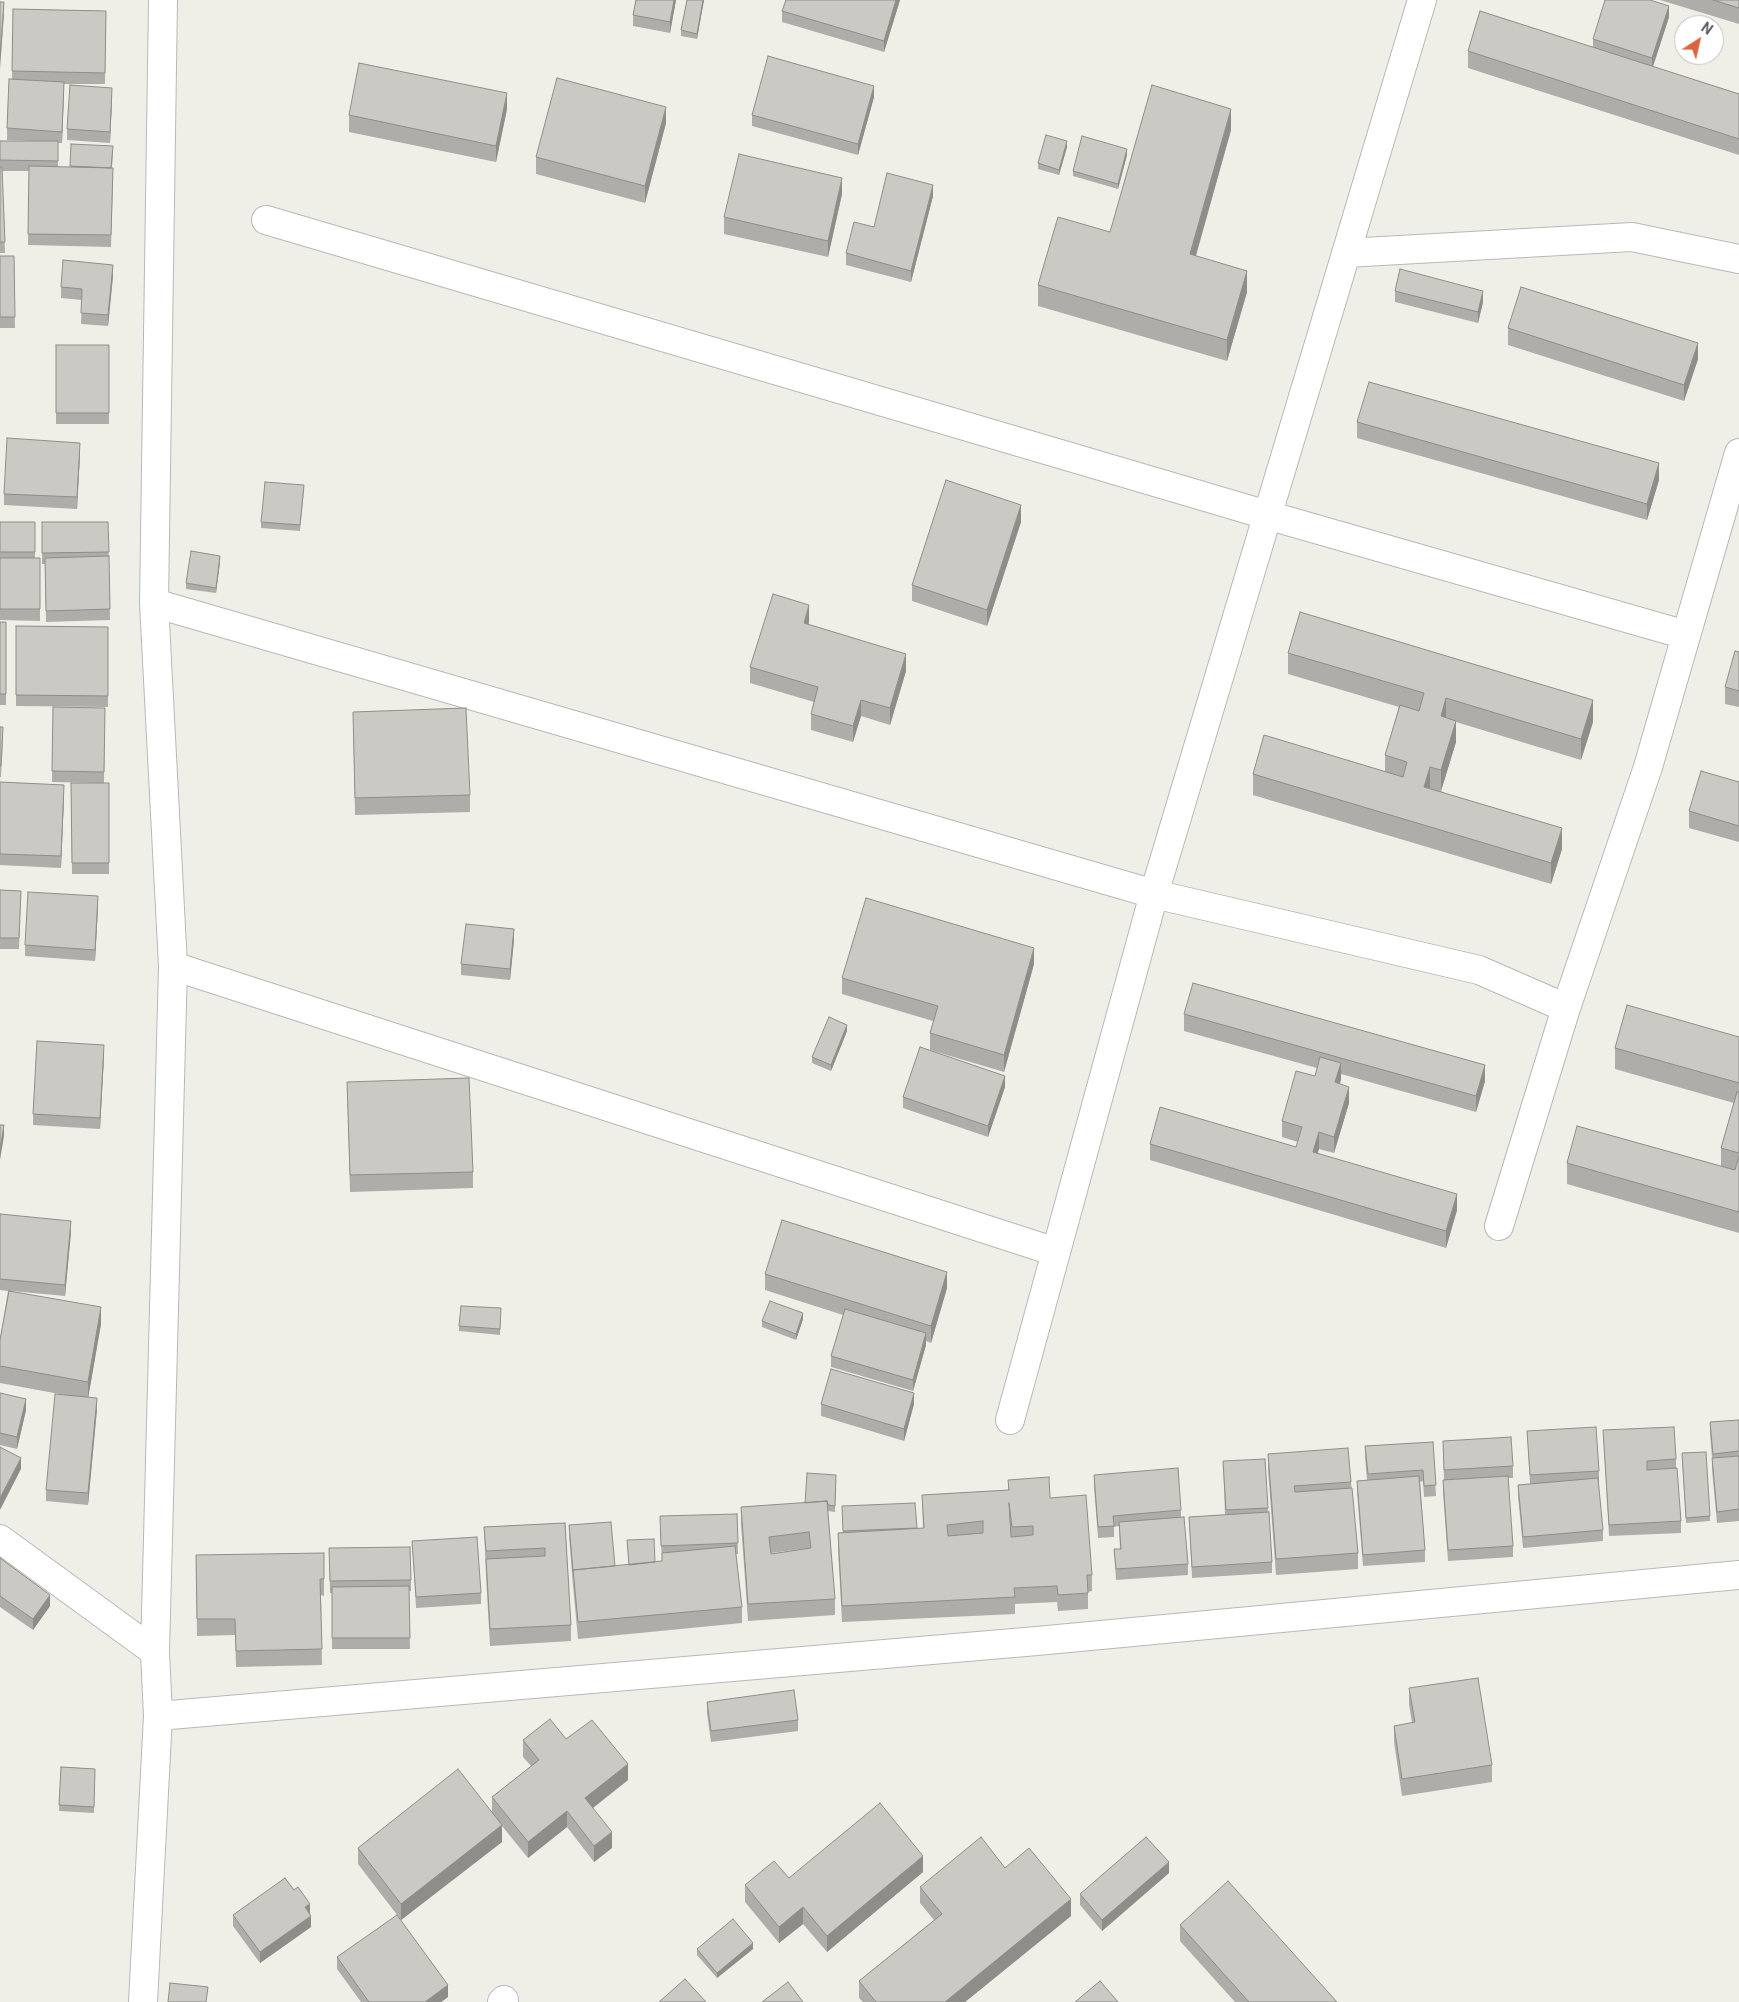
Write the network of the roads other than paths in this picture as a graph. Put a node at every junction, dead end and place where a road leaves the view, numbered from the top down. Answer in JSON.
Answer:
{"nodes":[{"id":1,"x":163,"y":0,"type":"edge"},
{"id":2,"x":1422,"y":0,"type":"edge"},
{"id":3,"x":266,"y":220,"type":"dead end"},
{"id":4,"x":1346,"y":253,"type":"junction"},
{"id":5,"x":1739,"y":259,"type":"edge"},
{"id":6,"x":1739,"y":454,"type":"edge"},
{"id":7,"x":1267,"y":516,"type":"junction"},
{"id":8,"x":154,"y":603,"type":"junction"},
{"id":9,"x":1686,"y":635,"type":"junction"},
{"id":10,"x":1154,"y":894,"type":"junction"},
{"id":11,"x":173,"y":966,"type":"junction"},
{"id":12,"x":1566,"y":1008,"type":"junction"},
{"id":13,"x":1499,"y":1226,"type":"dead end"},
{"id":14,"x":1056,"y":1252,"type":"junction"},
{"id":15,"x":1010,"y":1420,"type":"dead end"},
{"id":16,"x":0,"y":1539,"type":"edge"},
{"id":17,"x":1739,"y":1575,"type":"edge"},
{"id":18,"x":155,"y":1652,"type":"junction"},
{"id":19,"x":158,"y":1716,"type":"junction"},
{"id":20,"x":143,"y":2002,"type":"edge"}],
"edges":[{"from":1,"to":8,"type":"street"},
{"from":2,"to":4,"type":"street"},
{"from":3,"to":7,"type":"street"},
{"from":4,"to":5,"type":"street"},
{"from":4,"to":7,"type":"street"},
{"from":6,"to":9,"type":"street"},
{"from":7,"to":9,"type":"street"},
{"from":7,"to":10,"type":"street"},
{"from":8,"to":10,"type":"street"},
{"from":8,"to":11,"type":"street"},
{"from":9,"to":12,"type":"street"},
{"from":10,"to":12,"type":"street"},
{"from":10,"to":14,"type":"street"},
{"from":11,"to":14,"type":"street"},
{"from":11,"to":18,"type":"street"},
{"from":12,"to":13,"type":"street"},
{"from":14,"to":15,"type":"street"},
{"from":16,"to":18,"type":"street"},
{"from":17,"to":19,"type":"street"},
{"from":18,"to":19,"type":"street"},
{"from":19,"to":20,"type":"street"}]}
